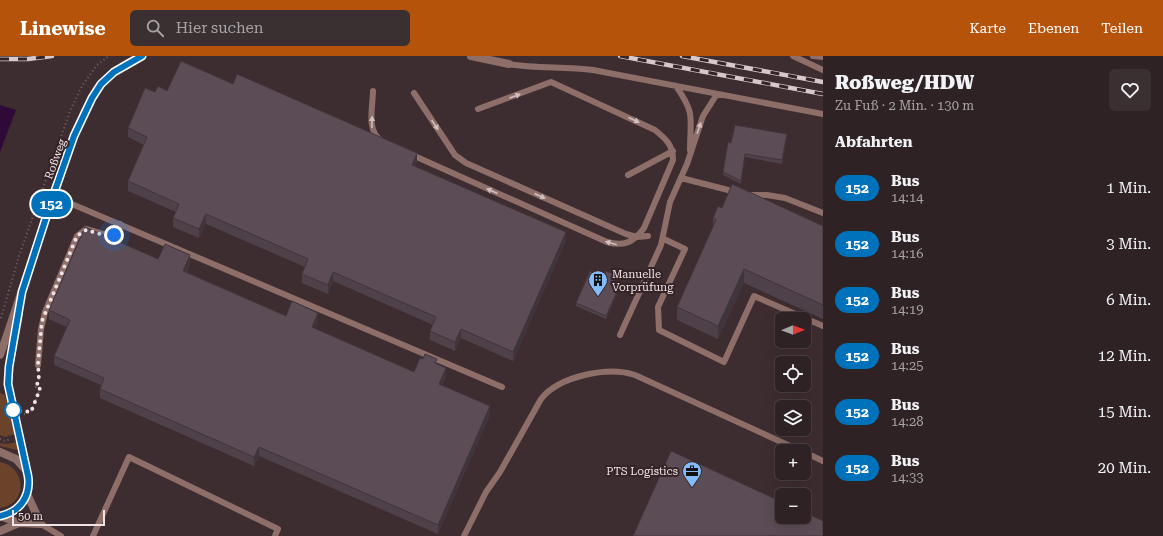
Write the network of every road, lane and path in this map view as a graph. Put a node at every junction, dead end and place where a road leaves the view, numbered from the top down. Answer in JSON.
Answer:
{"nodes":[{"id":1,"x":142,"y":56,"type":"edge"},
{"id":2,"x":471,"y":56,"type":"edge"},
{"id":3,"x":793,"y":56,"type":"edge"},
{"id":4,"x":813,"y":56,"type":"edge"},
{"id":5,"x":823,"y":57,"type":"edge"},
{"id":6,"x":509,"y":64,"type":"joint"},
{"id":7,"x":823,"y":70,"type":"edge"},
{"id":8,"x":676,"y":86,"type":"junction"},
{"id":9,"x":373,"y":91,"type":"dead end"},
{"id":10,"x":414,"y":93,"type":"dead end"},
{"id":11,"x":717,"y":94,"type":"junction"},
{"id":12,"x":478,"y":110,"type":"dead end"},
{"id":13,"x":823,"y":114,"type":"edge"},
{"id":14,"x":388,"y":144,"type":"edge"},
{"id":15,"x":403,"y":151,"type":"edge"},
{"id":16,"x":673,"y":151,"type":"junction"},
{"id":17,"x":690,"y":153,"type":"junction"},
{"id":18,"x":628,"y":175,"type":"dead end"},
{"id":19,"x":682,"y":178,"type":"junction"},
{"id":20,"x":53,"y":196,"type":"junction"},
{"id":21,"x":823,"y":213,"type":"edge"},
{"id":22,"x":120,"y":224,"type":"junction"},
{"id":23,"x":648,"y":236,"type":"dead end"},
{"id":24,"x":637,"y":237,"type":"junction"},
{"id":25,"x":664,"y":240,"type":"junction"},
{"id":26,"x":22,"y":292,"type":"junction"},
{"id":27,"x":823,"y":326,"type":"edge"},
{"id":28,"x":620,"y":335,"type":"dead end"},
{"id":29,"x":0,"y":355,"type":"edge"},
{"id":30,"x":38,"y":364,"type":"joint"},
{"id":31,"x":502,"y":387,"type":"dead end"},
{"id":32,"x":23,"y":414,"type":"dead end"},
{"id":33,"x":16,"y":438,"type":"dead end"},
{"id":34,"x":0,"y":439,"type":"edge"},
{"id":35,"x":786,"y":444,"type":"edge"},
{"id":36,"x":0,"y":452,"type":"edge"},
{"id":37,"x":811,"y":455,"type":"edge"},
{"id":38,"x":823,"y":461,"type":"edge"},
{"id":39,"x":28,"y":476,"type":"junction"},
{"id":40,"x":27,"y":494,"type":"junction"},
{"id":41,"x":0,"y":516,"type":"edge"},
{"id":42,"x":19,"y":523,"type":"junction"},
{"id":43,"x":41,"y":524,"type":"junction"},
{"id":44,"x":0,"y":530,"type":"edge"},
{"id":45,"x":61,"y":536,"type":"edge"},
{"id":46,"x":93,"y":536,"type":"edge"},
{"id":47,"x":275,"y":536,"type":"edge"},
{"id":48,"x":464,"y":536,"type":"edge"}],
"edges":[{"from":1,"to":20,"type":"street","name":"Roßweg"},
{"from":2,"to":6,"type":"street"},
{"from":3,"to":7,"type":"lane"},
{"from":4,"to":5,"type":"lane"},
{"from":6,"to":8,"type":"lane"},
{"from":8,"to":11,"type":"lane"},
{"from":8,"to":17,"type":"lane"},
{"from":14,"to":9,"type":"lane","one_way":true},
{"from":10,"to":24,"type":"lane","one_way":true},
{"from":11,"to":13,"type":"lane"},
{"from":17,"to":11,"type":"lane","one_way":true},
{"from":12,"to":16,"type":"lane","one_way":true},
{"from":24,"to":15,"type":"lane","one_way":true},
{"from":16,"to":18,"type":"lane"},
{"from":16,"to":24,"type":"lane"},
{"from":17,"to":19,"type":"lane"},
{"from":19,"to":21,"type":"lane"},
{"from":19,"to":25,"type":"lane"},
{"from":20,"to":22,"type":"lane"},
{"from":20,"to":26,"type":"street","name":"Roßweg"},
{"from":22,"to":30,"type":"lane"},
{"from":22,"to":31,"type":"lane"},
{"from":23,"to":24,"type":"lane"},
{"from":25,"to":27,"type":"lane"},
{"from":25,"to":28,"type":"lane"},
{"from":26,"to":29,"type":"street","name":"Roßweg"},
{"from":26,"to":39,"type":"street","name":"Roßweg"},
{"from":30,"to":32,"type":"path"},
{"from":33,"to":34,"type":"path"},
{"from":35,"to":48,"type":"lane"},
{"from":36,"to":39,"type":"street"},
{"from":37,"to":38,"type":"lane"},
{"from":39,"to":40,"type":"street","name":"Roßweg"},
{"from":40,"to":41,"type":"street"},
{"from":40,"to":43,"type":"street","name":"Roßweg"},
{"from":41,"to":42,"type":"street"},
{"from":42,"to":43,"type":"street"},
{"from":42,"to":44,"type":"street"},
{"from":43,"to":45,"type":"lane"},
{"from":46,"to":47,"type":"lane"}]}
